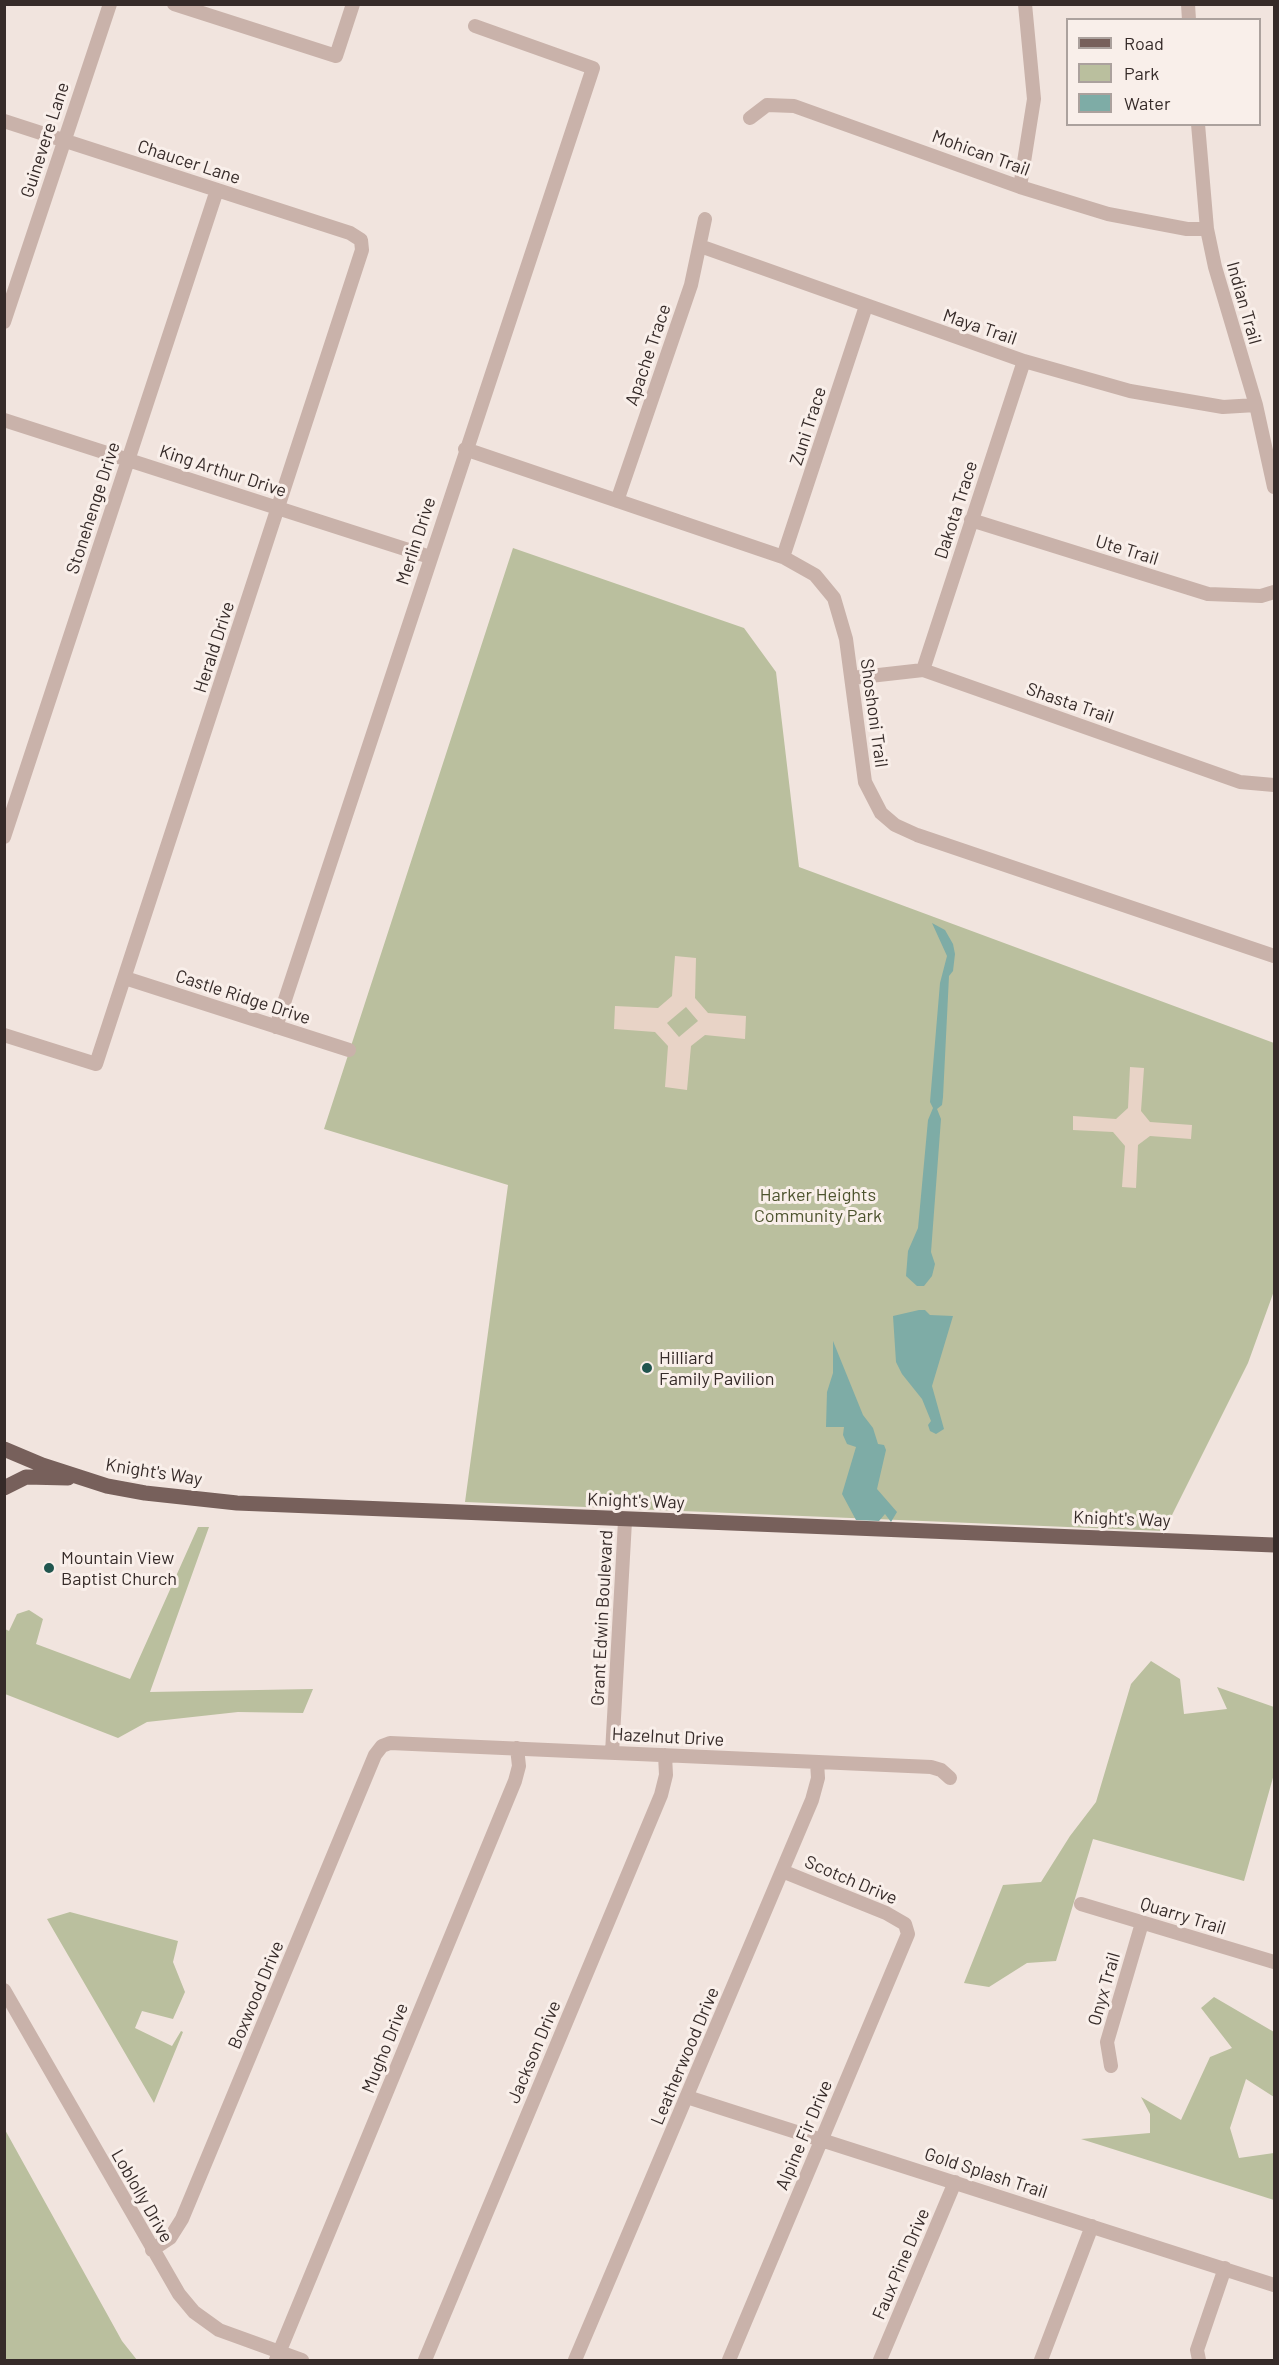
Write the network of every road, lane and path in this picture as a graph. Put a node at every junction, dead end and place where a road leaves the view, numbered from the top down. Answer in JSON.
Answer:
{"nodes":[{"id":1,"x":110,"y":4,"type":"edge"},
{"id":2,"x":353,"y":4,"type":"edge"},
{"id":3,"x":1025,"y":4,"type":"edge"},
{"id":4,"x":182,"y":6,"type":"edge"},
{"id":5,"x":475,"y":26,"type":"dead end"},
{"id":6,"x":750,"y":118,"type":"dead end"},
{"id":7,"x":4,"y":121,"type":"edge"},
{"id":8,"x":1198,"y":126,"type":"edge"},
{"id":9,"x":64,"y":140,"type":"junction"},
{"id":10,"x":1020,"y":187,"type":"junction"},
{"id":11,"x":217,"y":190,"type":"junction"},
{"id":12,"x":705,"y":219,"type":"dead end"},
{"id":13,"x":1207,"y":229,"type":"junction"},
{"id":14,"x":361,"y":240,"type":"joint"},
{"id":15,"x":700,"y":246,"type":"junction"},
{"id":16,"x":866,"y":306,"type":"junction"},
{"id":17,"x":4,"y":321,"type":"edge"},
{"id":18,"x":1024,"y":361,"type":"junction"},
{"id":19,"x":1256,"y":405,"type":"junction"},
{"id":20,"x":4,"y":420,"type":"edge"},
{"id":21,"x":465,"y":449,"type":"junction"},
{"id":22,"x":128,"y":459,"type":"junction"},
{"id":23,"x":1275,"y":487,"type":"edge"},
{"id":24,"x":617,"y":501,"type":"junction"},
{"id":25,"x":278,"y":508,"type":"junction"},
{"id":26,"x":971,"y":520,"type":"junction"},
{"id":27,"x":430,"y":557,"type":"junction"},
{"id":28,"x":783,"y":557,"type":"junction"},
{"id":29,"x":1275,"y":592,"type":"edge"},
{"id":30,"x":922,"y":670,"type":"junction"},
{"id":31,"x":852,"y":678,"type":"junction"},
{"id":32,"x":1275,"y":785,"type":"edge"},
{"id":33,"x":4,"y":837,"type":"edge"},
{"id":34,"x":1275,"y":956,"type":"edge"},
{"id":35,"x":125,"y":978,"type":"junction"},
{"id":36,"x":276,"y":1027,"type":"junction"},
{"id":37,"x":4,"y":1035,"type":"edge"},
{"id":38,"x":349,"y":1050,"type":"dead end"},
{"id":39,"x":6,"y":1454,"type":"edge"},
{"id":40,"x":79,"y":1478,"type":"junction"},
{"id":41,"x":4,"y":1488,"type":"edge"},
{"id":42,"x":625,"y":1521,"type":"junction"},
{"id":43,"x":1275,"y":1545,"type":"edge"},
{"id":44,"x":382,"y":1746,"type":"joint"},
{"id":45,"x":517,"y":1748,"type":"junction"},
{"id":46,"x":612,"y":1753,"type":"junction"},
{"id":47,"x":665,"y":1755,"type":"junction"},
{"id":48,"x":817,"y":1762,"type":"junction"},
{"id":49,"x":950,"y":1778,"type":"dead end"},
{"id":50,"x":782,"y":1871,"type":"junction"},
{"id":51,"x":1081,"y":1904,"type":"dead end"},
{"id":52,"x":1142,"y":1923,"type":"junction"},
{"id":53,"x":905,"y":1924,"type":"joint"},
{"id":54,"x":1275,"y":1962,"type":"edge"},
{"id":55,"x":4,"y":1990,"type":"edge"},
{"id":56,"x":1111,"y":2066,"type":"dead end"},
{"id":57,"x":687,"y":2097,"type":"junction"},
{"id":58,"x":822,"y":2140,"type":"junction"},
{"id":59,"x":955,"y":2182,"type":"junction"},
{"id":60,"x":1092,"y":2226,"type":"junction"},
{"id":61,"x":152,"y":2250,"type":"junction"},
{"id":62,"x":1225,"y":2268,"type":"junction"},
{"id":63,"x":1275,"y":2285,"type":"edge"},
{"id":64,"x":277,"y":2356,"type":"edge"},
{"id":65,"x":1199,"y":2360,"type":"edge"},
{"id":66,"x":302,"y":2361,"type":"edge"},
{"id":67,"x":424,"y":2361,"type":"edge"},
{"id":68,"x":575,"y":2361,"type":"edge"},
{"id":69,"x":729,"y":2361,"type":"edge"},
{"id":70,"x":880,"y":2361,"type":"edge"},
{"id":71,"x":1041,"y":2361,"type":"edge"}],
"edges":[{"from":1,"to":9,"type":"street","name":"Guinevere Lane"},
{"from":2,"to":4,"type":"street"},
{"from":3,"to":10,"type":"street"},
{"from":5,"to":21,"type":"street","name":"Merlin Drive"},
{"from":6,"to":10,"type":"street","name":"Mohican Trail"},
{"from":7,"to":9,"type":"street","name":"Chaucer Lane"},
{"from":8,"to":13,"type":"street","name":"Indian Trail"},
{"from":9,"to":11,"type":"street","name":"Chaucer Lane"},
{"from":9,"to":17,"type":"street","name":"Guinevere Lane"},
{"from":10,"to":13,"type":"street","name":"Mohican Trail"},
{"from":11,"to":14,"type":"street","name":"Chaucer Lane"},
{"from":11,"to":22,"type":"street","name":"Stonehenge Drive"},
{"from":12,"to":15,"type":"street","name":"Apache Trace"},
{"from":13,"to":19,"type":"street","name":"Indian Trail"},
{"from":14,"to":25,"type":"street","name":"Herald Drive"},
{"from":15,"to":16,"type":"street","name":"Maya Trail"},
{"from":15,"to":24,"type":"street","name":"Apache Trace"},
{"from":16,"to":18,"type":"street","name":"Maya Trail"},
{"from":16,"to":28,"type":"street","name":"Zuni Trace"},
{"from":18,"to":19,"type":"street","name":"Maya Trail"},
{"from":18,"to":26,"type":"street","name":"Dakota Trace"},
{"from":19,"to":23,"type":"street","name":"Indian Trail"},
{"from":20,"to":22,"type":"street","name":"King Arthur Drive"},
{"from":21,"to":24,"type":"street","name":"Shoshoni Trail"},
{"from":21,"to":27,"type":"street","name":"Merlin Drive"},
{"from":22,"to":25,"type":"street","name":"King Arthur Drive"},
{"from":22,"to":33,"type":"street","name":"Stonehenge Drive"},
{"from":24,"to":28,"type":"street","name":"Shoshoni Trail"},
{"from":25,"to":27,"type":"street","name":"King Arthur Drive"},
{"from":25,"to":35,"type":"street","name":"Herald Drive"},
{"from":26,"to":29,"type":"street","name":"Ute Trail"},
{"from":26,"to":30,"type":"street","name":"Dakota Trace"},
{"from":27,"to":36,"type":"street","name":"Merlin Drive"},
{"from":28,"to":31,"type":"street","name":"Shoshoni Trail"},
{"from":30,"to":31,"type":"street","name":"Shasta Trail"},
{"from":30,"to":32,"type":"street","name":"Shasta Trail"},
{"from":31,"to":34,"type":"street","name":"Shoshoni Trail"},
{"from":35,"to":36,"type":"street","name":"Castle Ridge Drive"},
{"from":35,"to":37,"type":"street","name":"Herald Drive"},
{"from":36,"to":38,"type":"street","name":"Castle Ridge Drive"},
{"from":39,"to":40,"type":"main road","name":"Knight's Way"},
{"from":40,"to":41,"type":"main road"},
{"from":40,"to":42,"type":"main road","name":"Knight's Way"},
{"from":42,"to":43,"type":"main road","name":"Knight's Way"},
{"from":42,"to":46,"type":"street","name":"Grant Edwin Boulevard"},
{"from":44,"to":45,"type":"street","name":"Hazelnut Drive"},
{"from":44,"to":61,"type":"street","name":"Boxwood Drive"},
{"from":45,"to":46,"type":"street","name":"Hazelnut Drive"},
{"from":45,"to":64,"type":"street","name":"Mugho Drive"},
{"from":46,"to":47,"type":"street","name":"Hazelnut Drive"},
{"from":47,"to":48,"type":"street","name":"Hazelnut Drive"},
{"from":47,"to":67,"type":"street","name":"Jackson Drive"},
{"from":48,"to":49,"type":"street","name":"Hazelnut Drive"},
{"from":48,"to":50,"type":"street","name":"Leatherwood Drive"},
{"from":50,"to":53,"type":"street","name":"Scotch Drive"},
{"from":50,"to":57,"type":"street","name":"Leatherwood Drive"},
{"from":51,"to":52,"type":"street","name":"Quarry Trail"},
{"from":52,"to":54,"type":"street","name":"Quarry Trail"},
{"from":52,"to":56,"type":"street","name":"Onyx Trail"},
{"from":53,"to":58,"type":"street","name":"Alpine Fir Drive"},
{"from":55,"to":61,"type":"street","name":"Loblolly Drive"},
{"from":57,"to":58,"type":"street","name":"Gold Splash Trail"},
{"from":57,"to":68,"type":"street","name":"Leatherwood Drive"},
{"from":58,"to":59,"type":"street","name":"Gold Splash Trail"},
{"from":58,"to":69,"type":"street","name":"Alpine Fir Drive"},
{"from":59,"to":60,"type":"street","name":"Gold Splash Trail"},
{"from":59,"to":70,"type":"street","name":"Faux Pine Drive"},
{"from":60,"to":62,"type":"street","name":"Gold Splash Trail"},
{"from":60,"to":71,"type":"street"},
{"from":61,"to":64,"type":"street","name":"Loblolly Drive"},
{"from":62,"to":63,"type":"street","name":"Gold Splash Trail"},
{"from":62,"to":65,"type":"street"},
{"from":64,"to":66,"type":"street","name":"Loblolly Drive"}]}
